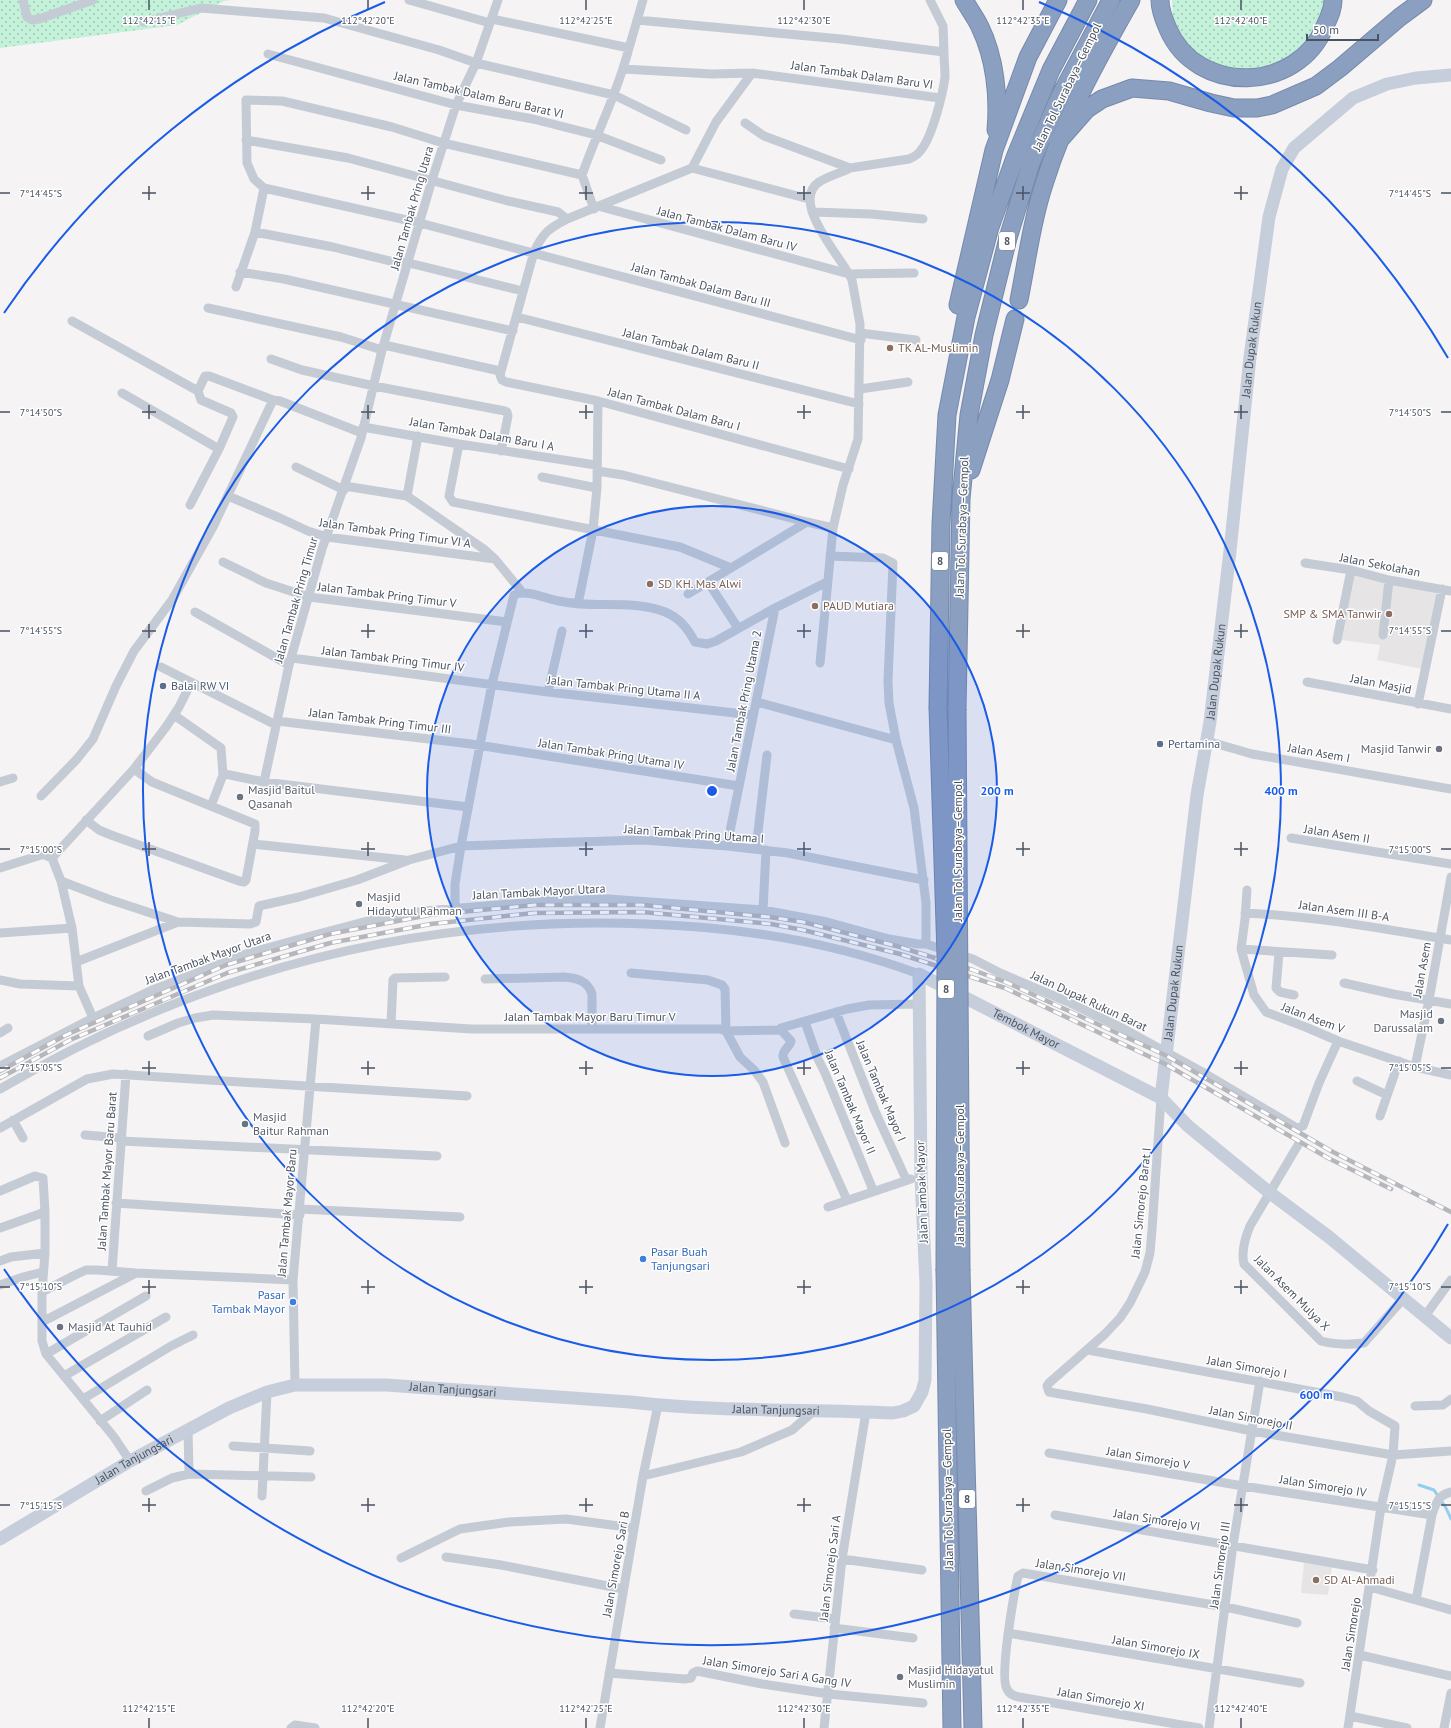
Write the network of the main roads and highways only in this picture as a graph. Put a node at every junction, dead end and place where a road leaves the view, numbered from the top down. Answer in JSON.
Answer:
{"nodes":[{"id":1,"x":964,"y":0,"type":"edge"},
{"id":2,"x":1058,"y":0,"type":"edge"},
{"id":3,"x":1088,"y":0,"type":"edge"},
{"id":4,"x":1111,"y":0,"type":"edge"},
{"id":5,"x":1131,"y":0,"type":"edge"},
{"id":6,"x":1160,"y":0,"type":"edge"},
{"id":7,"x":1333,"y":0,"type":"edge"},
{"id":8,"x":1423,"y":0,"type":"edge"},
{"id":9,"x":1451,"y":75,"type":"edge"},
{"id":10,"x":1058,"y":142,"type":"junction"},
{"id":11,"x":994,"y":150,"type":"junction"},
{"id":12,"x":1019,"y":300,"type":"dead end"},
{"id":13,"x":1015,"y":319,"type":"dead end"},
{"id":14,"x":947,"y":415,"type":"junction"},
{"id":15,"x":961,"y":499,"type":"junction"},
{"id":16,"x":919,"y":974,"type":"joint"},
{"id":17,"x":1161,"y":1098,"type":"junction"},
{"id":18,"x":953,"y":1271,"type":"junction"},
{"id":19,"x":1451,"y":1338,"type":"edge"},
{"id":20,"x":925,"y":1380,"type":"joint"},
{"id":21,"x":0,"y":1539,"type":"edge"},
{"id":22,"x":952,"y":1728,"type":"edge"},
{"id":23,"x":973,"y":1728,"type":"edge"}],
"edges":[{"from":1,"to":11,"type":"highway"},
{"from":2,"to":11,"type":"highway"},
{"from":3,"to":14,"type":"highway","name":"Jalan Tol Surabaya–Gempol","number":"8"},
{"from":4,"to":15,"type":"highway","name":"Jalan Tol Surabaya–Gempol","number":"8"},
{"from":5,"to":10,"type":"highway"},
{"from":6,"to":7,"type":"highway"},
{"from":8,"to":10,"type":"highway"},
{"from":9,"to":17,"type":"main road","name":"Jalan Dupak Rukun"},
{"from":10,"to":12,"type":"highway"},
{"from":11,"to":14,"type":"highway"},
{"from":13,"to":15,"type":"highway"},
{"from":14,"to":18,"type":"highway","name":"Jalan Tol Surabaya–Gempol","number":"8","bridge":true},
{"from":15,"to":18,"type":"highway","name":"Jalan Tol Surabaya–Gempol","number":"8","bridge":true},
{"from":16,"to":17,"type":"main road","name":"Tembok Mayor"},
{"from":16,"to":20,"type":"main road","name":"Jalan Tambak Mayor"},
{"from":17,"to":19,"type":"main road"},
{"from":18,"to":22,"type":"highway","name":"Jalan Tol Surabaya–Gempol","number":"8"},
{"from":18,"to":23,"type":"highway","name":"Jalan Tol Surabaya–Gempol","number":"8"},
{"from":20,"to":21,"type":"main road","name":"Jalan Tanjungsari"}]}
